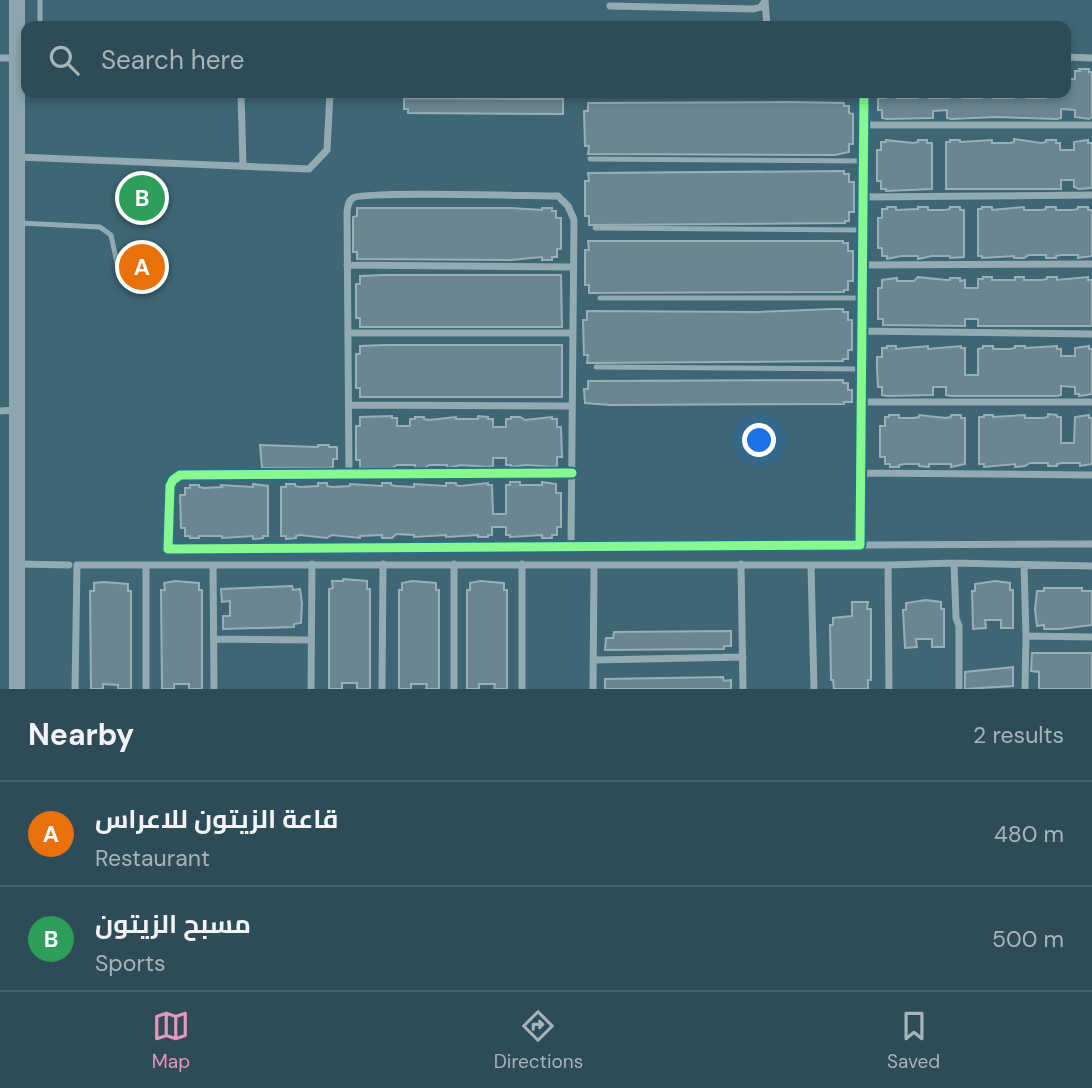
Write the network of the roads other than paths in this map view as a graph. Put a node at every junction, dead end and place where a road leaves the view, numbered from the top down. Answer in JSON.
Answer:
{"nodes":[{"id":1,"x":17,"y":0,"type":"edge"},
{"id":2,"x":40,"y":0,"type":"edge"},
{"id":3,"x":765,"y":0,"type":"edge"},
{"id":4,"x":610,"y":6,"type":"dead end"},
{"id":5,"x":40,"y":21,"type":"edge"},
{"id":6,"x":767,"y":21,"type":"edge"},
{"id":7,"x":20,"y":52,"type":"edge"},
{"id":8,"x":1071,"y":57,"type":"edge"},
{"id":9,"x":0,"y":58,"type":"edge"},
{"id":10,"x":1092,"y":58,"type":"edge"},
{"id":11,"x":241,"y":98,"type":"edge"},
{"id":12,"x":330,"y":98,"type":"edge"},
{"id":13,"x":864,"y":98,"type":"edge"},
{"id":14,"x":863,"y":125,"type":"junction"},
{"id":15,"x":1092,"y":125,"type":"edge"},
{"id":16,"x":17,"y":157,"type":"junction"},
{"id":17,"x":590,"y":159,"type":"dead end"},
{"id":18,"x":863,"y":161,"type":"junction"},
{"id":19,"x":243,"y":166,"type":"junction"},
{"id":20,"x":1092,"y":195,"type":"edge"},
{"id":21,"x":863,"y":197,"type":"junction"},
{"id":22,"x":17,"y":223,"type":"junction"},
{"id":23,"x":595,"y":229,"type":"dead end"},
{"id":24,"x":862,"y":230,"type":"junction"},
{"id":25,"x":117,"y":263,"type":"dead end"},
{"id":26,"x":1092,"y":264,"type":"edge"},
{"id":27,"x":347,"y":265,"type":"junction"},
{"id":28,"x":862,"y":265,"type":"junction"},
{"id":29,"x":573,"y":267,"type":"junction"},
{"id":30,"x":600,"y":298,"type":"dead end"},
{"id":31,"x":862,"y":298,"type":"junction"},
{"id":32,"x":861,"y":331,"type":"junction"},
{"id":33,"x":348,"y":332,"type":"junction"},
{"id":34,"x":573,"y":333,"type":"junction"},
{"id":35,"x":1092,"y":334,"type":"edge"},
{"id":36,"x":596,"y":367,"type":"dead end"},
{"id":37,"x":861,"y":369,"type":"junction"},
{"id":38,"x":860,"y":402,"type":"junction"},
{"id":39,"x":1092,"y":402,"type":"edge"},
{"id":40,"x":349,"y":405,"type":"junction"},
{"id":41,"x":572,"y":406,"type":"junction"},
{"id":42,"x":8,"y":411,"type":"edge"},
{"id":43,"x":572,"y":473,"type":"junction"},
{"id":44,"x":862,"y":473,"type":"junction"},
{"id":45,"x":349,"y":474,"type":"junction"},
{"id":46,"x":1092,"y":475,"type":"edge"},
{"id":47,"x":1092,"y":544,"type":"edge"},
{"id":48,"x":571,"y":545,"type":"junction"},
{"id":49,"x":860,"y":545,"type":"junction"},
{"id":50,"x":954,"y":563,"type":"junction"},
{"id":51,"x":17,"y":564,"type":"junction"},
{"id":52,"x":312,"y":564,"type":"junction"},
{"id":53,"x":383,"y":564,"type":"junction"},
{"id":54,"x":454,"y":564,"type":"junction"},
{"id":55,"x":522,"y":564,"type":"junction"},
{"id":56,"x":741,"y":564,"type":"junction"},
{"id":57,"x":69,"y":565,"type":"dead end"},
{"id":58,"x":146,"y":565,"type":"junction"},
{"id":59,"x":213,"y":565,"type":"junction"},
{"id":60,"x":811,"y":565,"type":"junction"},
{"id":61,"x":888,"y":565,"type":"junction"},
{"id":62,"x":1024,"y":565,"type":"junction"},
{"id":63,"x":594,"y":566,"type":"junction"},
{"id":64,"x":1092,"y":566,"type":"edge"},
{"id":65,"x":1026,"y":636,"type":"junction"},
{"id":66,"x":1092,"y":637,"type":"edge"},
{"id":67,"x":214,"y":639,"type":"junction"},
{"id":68,"x":311,"y":640,"type":"junction"},
{"id":69,"x":743,"y":657,"type":"junction"},
{"id":70,"x":594,"y":660,"type":"junction"},
{"id":71,"x":17,"y":689,"type":"edge"},
{"id":72,"x":75,"y":689,"type":"edge"},
{"id":73,"x":146,"y":689,"type":"edge"},
{"id":74,"x":214,"y":689,"type":"edge"},
{"id":75,"x":311,"y":689,"type":"edge"},
{"id":76,"x":382,"y":689,"type":"edge"},
{"id":77,"x":454,"y":689,"type":"edge"},
{"id":78,"x":522,"y":689,"type":"edge"},
{"id":79,"x":593,"y":689,"type":"edge"},
{"id":80,"x":743,"y":689,"type":"edge"},
{"id":81,"x":814,"y":689,"type":"edge"},
{"id":82,"x":889,"y":689,"type":"edge"},
{"id":83,"x":959,"y":689,"type":"edge"},
{"id":84,"x":1025,"y":689,"type":"edge"}],
"edges":[{"from":1,"to":7,"type":"main road"},
{"from":2,"to":5,"type":"lane"},
{"from":3,"to":4,"type":"street"},
{"from":3,"to":6,"type":"street"},
{"from":7,"to":9,"type":"street"},
{"from":7,"to":16,"type":"main road"},
{"from":8,"to":10,"type":"street"},
{"from":11,"to":19,"type":"street"},
{"from":12,"to":19,"type":"street"},
{"from":13,"to":14,"type":"street"},
{"from":14,"to":15,"type":"street"},
{"from":14,"to":18,"type":"street"},
{"from":16,"to":19,"type":"street"},
{"from":16,"to":22,"type":"main road"},
{"from":17,"to":18,"type":"lane"},
{"from":18,"to":21,"type":"street"},
{"from":20,"to":21,"type":"street"},
{"from":21,"to":24,"type":"street"},
{"from":22,"to":25,"type":"lane"},
{"from":22,"to":42,"type":"main road"},
{"from":23,"to":24,"type":"lane"},
{"from":24,"to":28,"type":"street"},
{"from":26,"to":28,"type":"street"},
{"from":27,"to":29,"type":"street"},
{"from":27,"to":29,"type":"street"},
{"from":27,"to":33,"type":"street"},
{"from":28,"to":31,"type":"street"},
{"from":29,"to":34,"type":"street"},
{"from":30,"to":31,"type":"lane"},
{"from":31,"to":32,"type":"street"},
{"from":32,"to":35,"type":"street"},
{"from":32,"to":37,"type":"street"},
{"from":33,"to":34,"type":"street"},
{"from":33,"to":40,"type":"street"},
{"from":34,"to":41,"type":"street"},
{"from":36,"to":37,"type":"lane"},
{"from":37,"to":38,"type":"street"},
{"from":38,"to":39,"type":"street"},
{"from":38,"to":44,"type":"street"},
{"from":40,"to":41,"type":"street"},
{"from":40,"to":45,"type":"street"},
{"from":41,"to":43,"type":"street"},
{"from":42,"to":51,"type":"main road"},
{"from":43,"to":45,"type":"street"},
{"from":43,"to":48,"type":"street"},
{"from":44,"to":46,"type":"street"},
{"from":44,"to":49,"type":"street"},
{"from":45,"to":48,"type":"street"},
{"from":47,"to":49,"type":"street"},
{"from":48,"to":49,"type":"street"},
{"from":50,"to":61,"type":"street"},
{"from":50,"to":62,"type":"street"},
{"from":50,"to":83,"type":"street"},
{"from":51,"to":57,"type":"street"},
{"from":51,"to":71,"type":"main road"},
{"from":52,"to":53,"type":"street"},
{"from":52,"to":59,"type":"street"},
{"from":52,"to":68,"type":"street"},
{"from":53,"to":54,"type":"street"},
{"from":53,"to":76,"type":"street"},
{"from":54,"to":55,"type":"street"},
{"from":54,"to":77,"type":"street"},
{"from":55,"to":63,"type":"street"},
{"from":55,"to":78,"type":"street"},
{"from":56,"to":60,"type":"street"},
{"from":56,"to":63,"type":"street"},
{"from":56,"to":69,"type":"street"},
{"from":58,"to":59,"type":"street"},
{"from":58,"to":72,"type":"street"},
{"from":58,"to":73,"type":"street"},
{"from":59,"to":67,"type":"street"},
{"from":60,"to":61,"type":"street"},
{"from":60,"to":81,"type":"street"},
{"from":61,"to":82,"type":"street"},
{"from":62,"to":64,"type":"street"},
{"from":62,"to":65,"type":"street"},
{"from":63,"to":70,"type":"street"},
{"from":65,"to":66,"type":"street"},
{"from":65,"to":84,"type":"street"},
{"from":67,"to":68,"type":"street"},
{"from":67,"to":74,"type":"street"},
{"from":68,"to":75,"type":"street"},
{"from":69,"to":70,"type":"street"},
{"from":69,"to":80,"type":"street"},
{"from":70,"to":79,"type":"street"}]}
